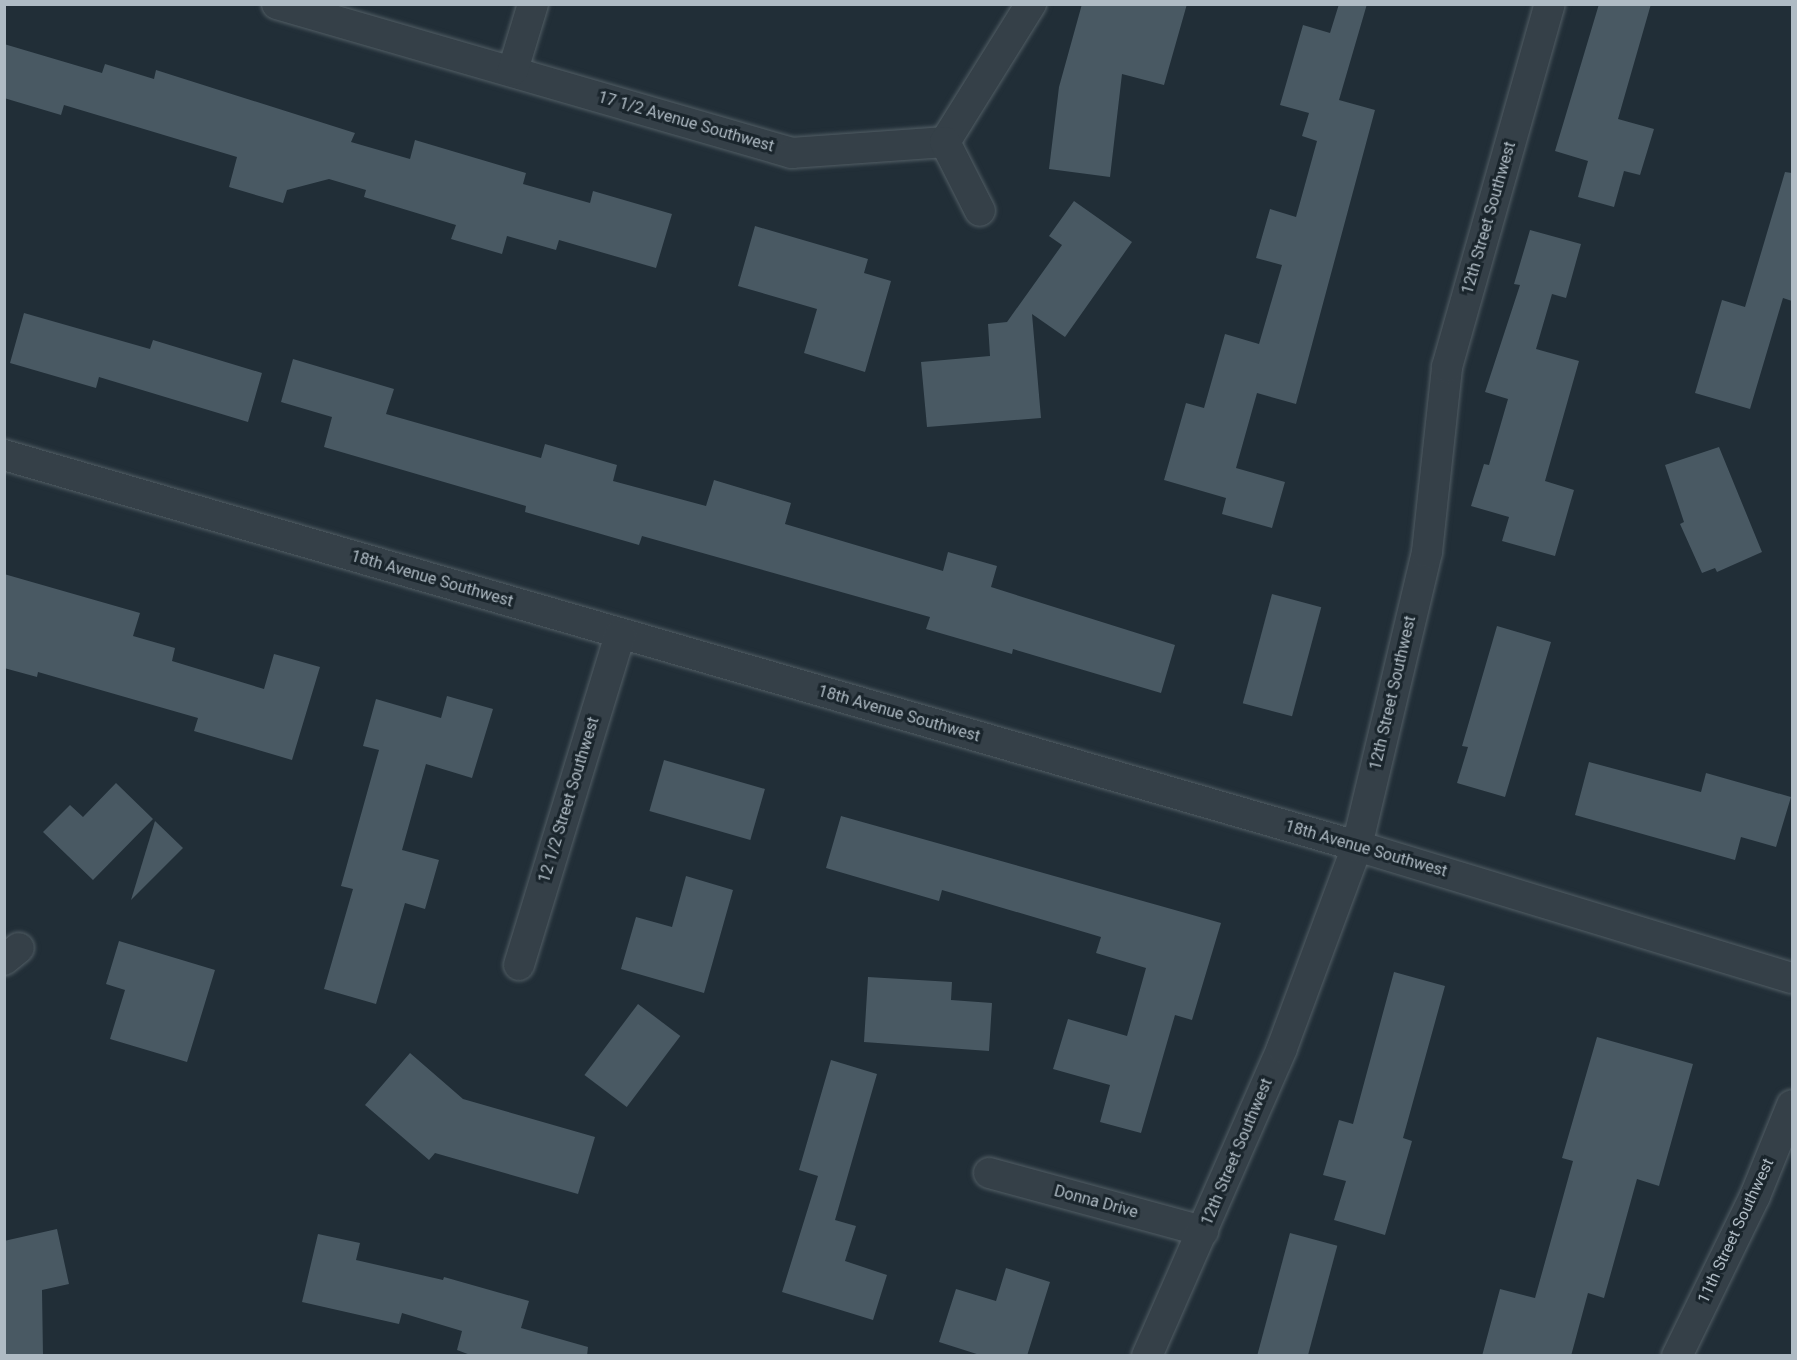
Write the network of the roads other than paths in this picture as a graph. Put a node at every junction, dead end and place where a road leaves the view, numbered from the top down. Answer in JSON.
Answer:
{"nodes":[{"id":1,"x":277,"y":4,"type":"edge"},
{"id":2,"x":533,"y":4,"type":"edge"},
{"id":3,"x":1030,"y":4,"type":"edge"},
{"id":4,"x":1550,"y":4,"type":"edge"},
{"id":5,"x":513,"y":70,"type":"junction"},
{"id":6,"x":945,"y":142,"type":"junction"},
{"id":7,"x":980,"y":211,"type":"dead end"},
{"id":8,"x":4,"y":455,"type":"edge"},
{"id":9,"x":620,"y":634,"type":"junction"},
{"id":10,"x":1357,"y":846,"type":"junction"},
{"id":11,"x":519,"y":965,"type":"dead end"},
{"id":12,"x":1792,"y":978,"type":"edge"},
{"id":13,"x":1792,"y":1105,"type":"edge"},
{"id":14,"x":989,"y":1173,"type":"dead end"},
{"id":15,"x":1203,"y":1232,"type":"junction"},
{"id":16,"x":1147,"y":1356,"type":"edge"},
{"id":17,"x":1677,"y":1356,"type":"edge"}],
"edges":[{"from":1,"to":5,"type":"street","name":"17 1/2 Avenue Southwest"},
{"from":2,"to":5,"type":"street"},
{"from":3,"to":6,"type":"street"},
{"from":4,"to":10,"type":"street","name":"12th Street Southwest"},
{"from":5,"to":6,"type":"street","name":"17 1/2 Avenue Southwest"},
{"from":6,"to":7,"type":"street"},
{"from":8,"to":9,"type":"street","name":"18th Avenue Southwest"},
{"from":9,"to":10,"type":"street","name":"18th Avenue Southwest"},
{"from":9,"to":11,"type":"street","name":"12 1/2 Street Southwest"},
{"from":10,"to":12,"type":"street","name":"18th Avenue Southwest"},
{"from":10,"to":15,"type":"street","name":"12th Street Southwest"},
{"from":13,"to":17,"type":"street","name":"11th Street Southwest"},
{"from":14,"to":15,"type":"street","name":"Donna Drive"},
{"from":15,"to":16,"type":"street","name":"12th Street Southwest"}]}
